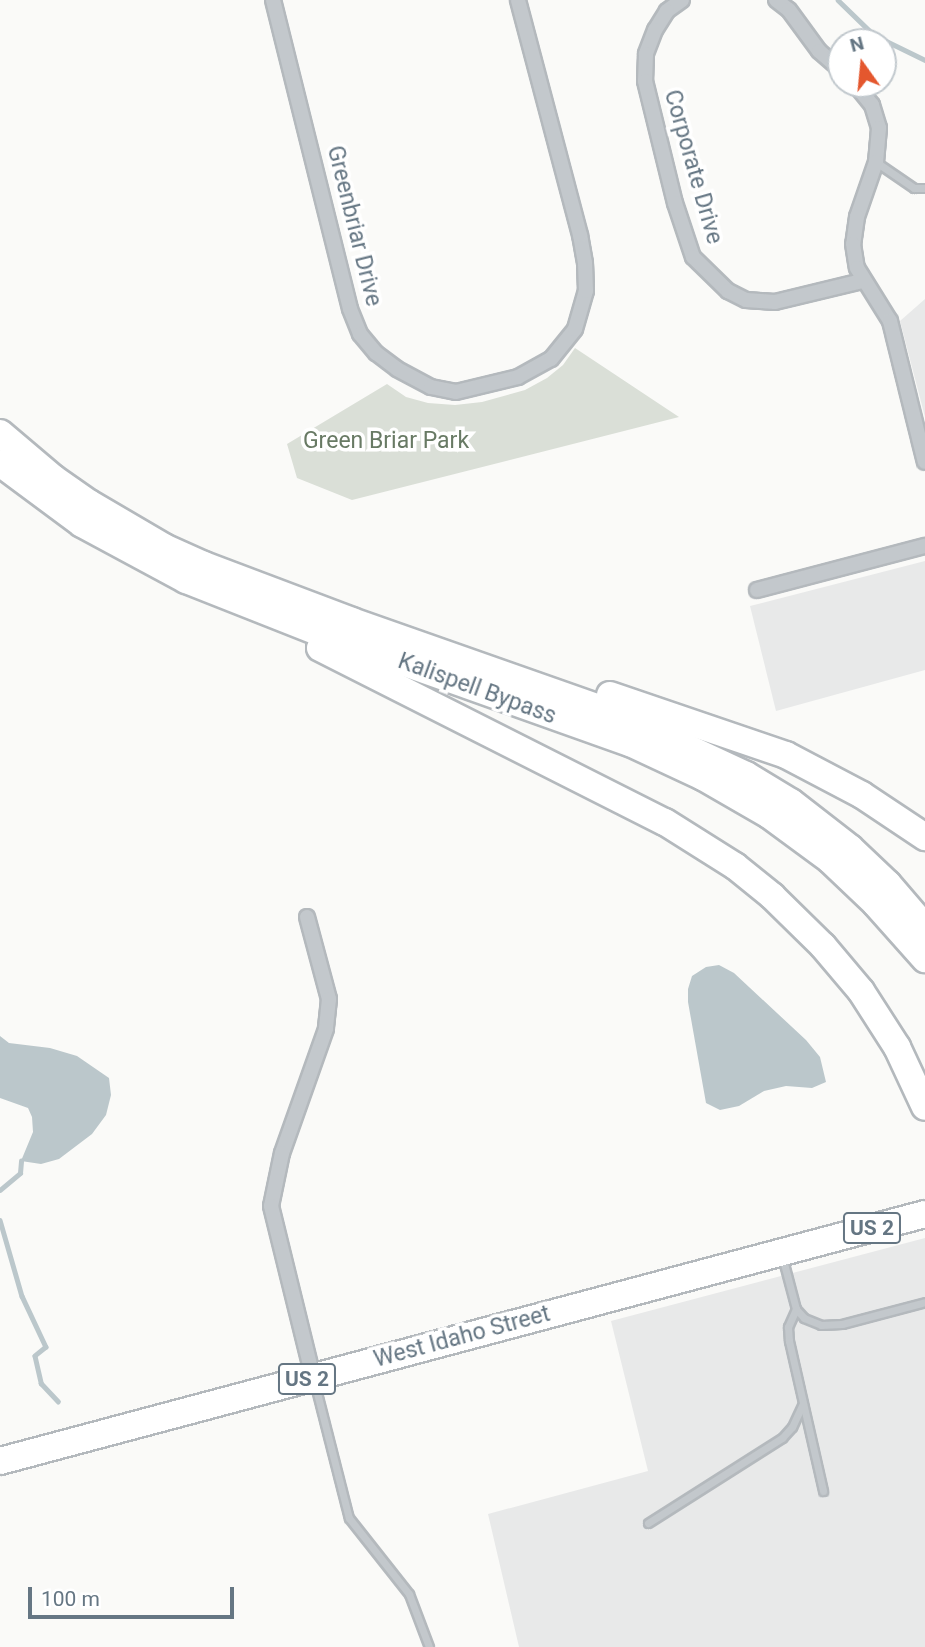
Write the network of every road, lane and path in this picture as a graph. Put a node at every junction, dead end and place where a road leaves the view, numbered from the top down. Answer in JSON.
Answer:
{"nodes":[{"id":1,"x":273,"y":0,"type":"edge"},
{"id":2,"x":518,"y":0,"type":"edge"},
{"id":3,"x":682,"y":0,"type":"edge"},
{"id":4,"x":776,"y":0,"type":"edge"},
{"id":5,"x":827,"y":58,"type":"edge"},
{"id":6,"x":865,"y":98,"type":"edge"},
{"id":7,"x":876,"y":162,"type":"junction"},
{"id":8,"x":925,"y":188,"type":"edge"},
{"id":9,"x":862,"y":281,"type":"junction"},
{"id":10,"x":0,"y":433,"type":"edge"},
{"id":11,"x":925,"y":462,"type":"edge"},
{"id":12,"x":0,"y":463,"type":"edge"},
{"id":13,"x":925,"y":545,"type":"edge"},
{"id":14,"x":757,"y":590,"type":"dead end"},
{"id":15,"x":253,"y":607,"type":"junction"},
{"id":16,"x":413,"y":643,"type":"junction"},
{"id":17,"x":925,"y":837,"type":"edge"},
{"id":18,"x":307,"y":917,"type":"dead end"},
{"id":19,"x":925,"y":927,"type":"edge"},
{"id":20,"x":925,"y":959,"type":"edge"},
{"id":21,"x":925,"y":1107,"type":"edge"},
{"id":22,"x":925,"y":1214,"type":"edge"},
{"id":23,"x":781,"y":1252,"type":"junction"},
{"id":24,"x":925,"y":1303,"type":"edge"},
{"id":25,"x":796,"y":1309,"type":"junction"},
{"id":26,"x":313,"y":1377,"type":"junction"},
{"id":27,"x":803,"y":1403,"type":"junction"},
{"id":28,"x":0,"y":1461,"type":"edge"},
{"id":29,"x":823,"y":1490,"type":"dead end"},
{"id":30,"x":649,"y":1523,"type":"dead end"},
{"id":31,"x":429,"y":1647,"type":"edge"}],
"edges":[{"from":1,"to":2,"type":"street","name":"Greenbriar Drive"},
{"from":3,"to":9,"type":"street","name":"Corporate Drive"},
{"from":4,"to":5,"type":"street"},
{"from":6,"to":7,"type":"street"},
{"from":7,"to":8,"type":"lane"},
{"from":7,"to":9,"type":"street"},
{"from":9,"to":11,"type":"street"},
{"from":10,"to":16,"type":"highway","name":"Kalispell Bypass"},
{"from":12,"to":15,"type":"highway","name":"Kalispell Bypass"},
{"from":13,"to":14,"type":"street"},
{"from":15,"to":20,"type":"highway","name":"Kalispell Bypass"},
{"from":15,"to":21,"type":"highway"},
{"from":16,"to":17,"type":"highway"},
{"from":16,"to":19,"type":"highway","name":"Kalispell Bypass"},
{"from":18,"to":26,"type":"street"},
{"from":22,"to":23,"type":"highway","name":"West Idaho Street","number":"US 2"},
{"from":23,"to":25,"type":"lane"},
{"from":23,"to":26,"type":"highway","name":"West Idaho Street","number":"US 2"},
{"from":24,"to":25,"type":"lane"},
{"from":25,"to":27,"type":"lane"},
{"from":26,"to":28,"type":"highway","name":"West Idaho Street","number":"US 2"},
{"from":26,"to":31,"type":"lane"},
{"from":27,"to":29,"type":"lane"},
{"from":27,"to":30,"type":"lane"}]}
